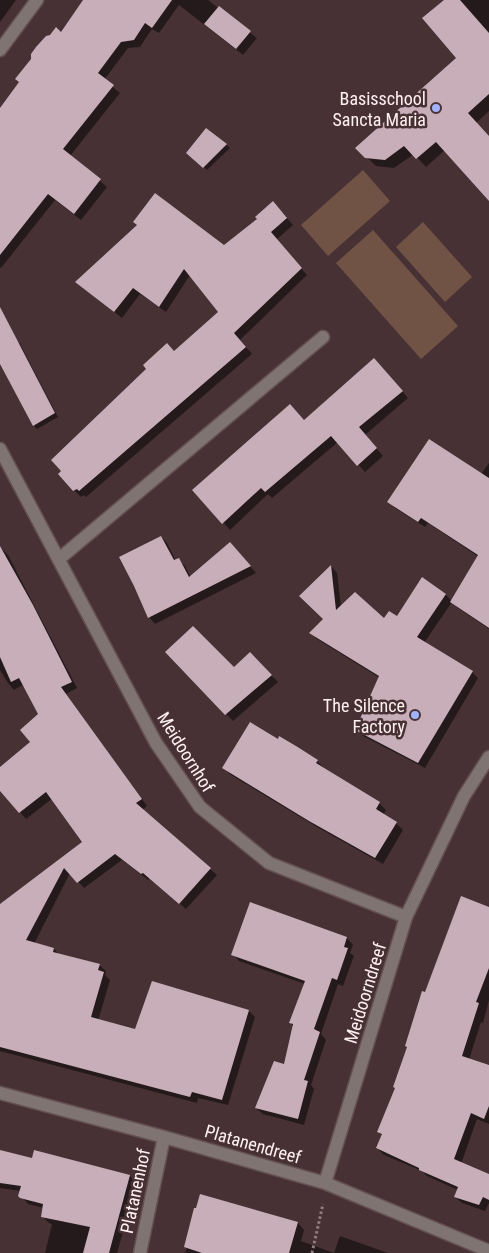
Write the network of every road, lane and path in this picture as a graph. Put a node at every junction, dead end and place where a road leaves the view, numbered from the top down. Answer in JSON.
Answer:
{"nodes":[{"id":1,"x":38,"y":0,"type":"edge"},
{"id":2,"x":0,"y":50,"type":"edge"},
{"id":3,"x":323,"y":337,"type":"dead end"},
{"id":4,"x":0,"y":449,"type":"edge"},
{"id":5,"x":59,"y":559,"type":"junction"},
{"id":6,"x":489,"y":757,"type":"edge"},
{"id":7,"x":406,"y":917,"type":"junction"},
{"id":8,"x":0,"y":1093,"type":"edge"},
{"id":9,"x":164,"y":1137,"type":"junction"},
{"id":10,"x":325,"y":1183,"type":"junction"},
{"id":11,"x":489,"y":1251,"type":"edge"},
{"id":12,"x":140,"y":1253,"type":"edge"},
{"id":13,"x":312,"y":1253,"type":"edge"}],
"edges":[{"from":1,"to":2,"type":"street"},
{"from":3,"to":5,"type":"street"},
{"from":4,"to":5,"type":"street","name":"Meidoornhof"},
{"from":5,"to":7,"type":"street","name":"Meidoornhof"},
{"from":6,"to":7,"type":"street","name":"Meidoorndreef"},
{"from":7,"to":10,"type":"street","name":"Meidoorndreef"},
{"from":8,"to":9,"type":"street","name":"Platanendreef"},
{"from":9,"to":10,"type":"street","name":"Platanendreef"},
{"from":9,"to":12,"type":"street","name":"Platanenhof"},
{"from":10,"to":11,"type":"street","name":"Platanendreef"},
{"from":10,"to":13,"type":"path"}]}
